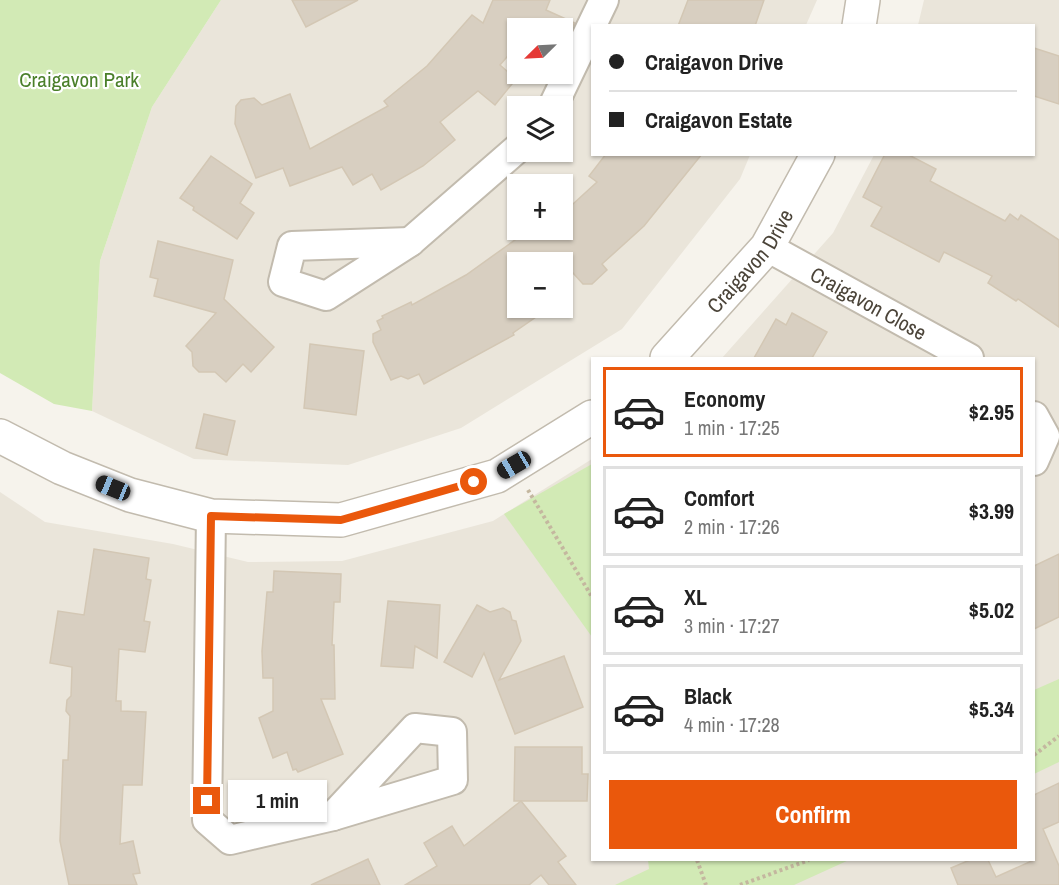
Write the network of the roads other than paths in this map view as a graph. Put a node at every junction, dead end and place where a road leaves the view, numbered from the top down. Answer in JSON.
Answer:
{"nodes":[{"id":1,"x":604,"y":0,"type":"edge"},
{"id":2,"x":863,"y":0,"type":"edge"},
{"id":3,"x":592,"y":24,"type":"edge"},
{"id":4,"x":860,"y":24,"type":"edge"},
{"id":5,"x":591,"y":27,"type":"edge"},
{"id":6,"x":558,"y":96,"type":"edge"},
{"id":7,"x":817,"y":156,"type":"edge"},
{"id":8,"x":507,"y":158,"type":"edge"},
{"id":9,"x":410,"y":242,"type":"dead end"},
{"id":10,"x":767,"y":247,"type":"junction"},
{"id":11,"x":668,"y":357,"type":"edge"},
{"id":12,"x":967,"y":357,"type":"edge"},
{"id":13,"x":591,"y":418,"type":"edge"},
{"id":14,"x":1035,"y":418,"type":"edge"},
{"id":15,"x":0,"y":436,"type":"edge"},
{"id":16,"x":1035,"y":459,"type":"edge"},
{"id":17,"x":211,"y":516,"type":"junction"},
{"id":18,"x":333,"y":816,"type":"dead end"}],
"edges":[{"from":1,"to":3,"type":"street"},
{"from":2,"to":4,"type":"street"},
{"from":5,"to":6,"type":"street"},
{"from":7,"to":10,"type":"street","name":"Craigavon Drive"},
{"from":8,"to":9,"type":"street"},
{"from":10,"to":11,"type":"street","name":"Craigavon Drive"},
{"from":10,"to":12,"type":"street","name":"Craigavon Close"},
{"from":13,"to":17,"type":"street"},
{"from":14,"to":16,"type":"street"},
{"from":15,"to":17,"type":"street"},
{"from":17,"to":18,"type":"street"}]}
